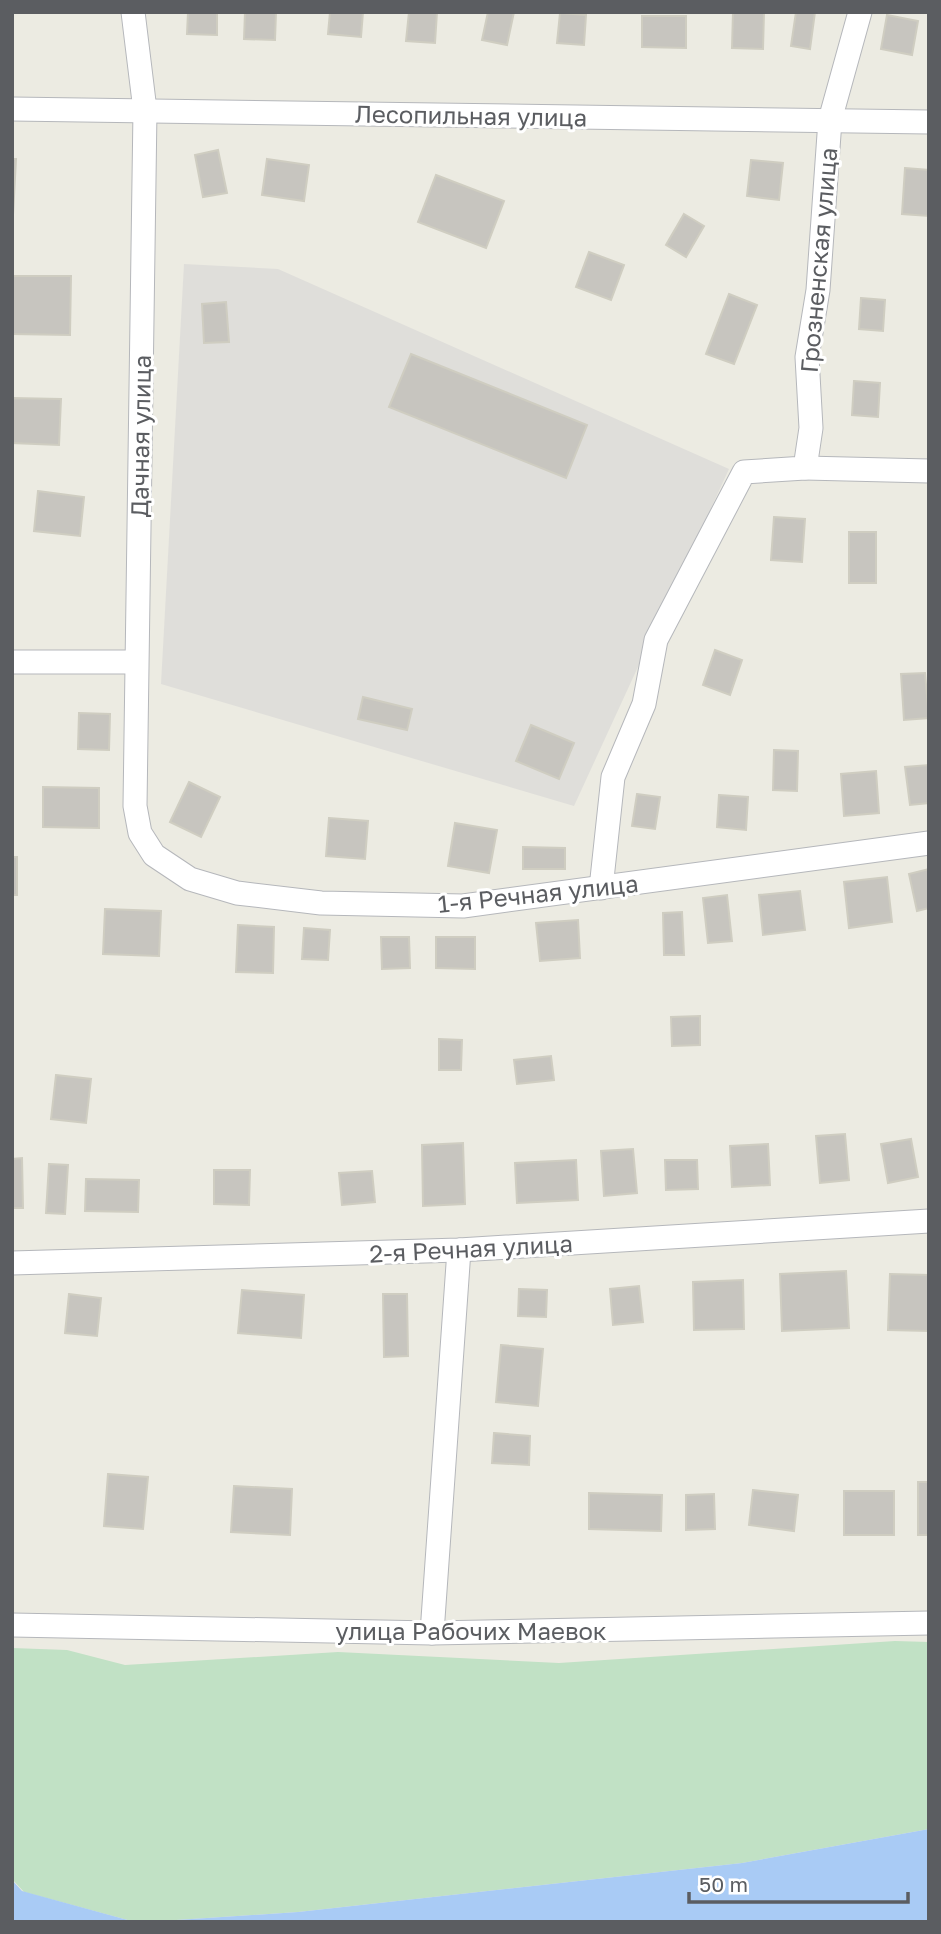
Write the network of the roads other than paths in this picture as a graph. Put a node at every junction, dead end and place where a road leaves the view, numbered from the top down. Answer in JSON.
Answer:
{"nodes":[{"id":1,"x":133,"y":12,"type":"edge"},
{"id":2,"x":860,"y":12,"type":"edge"},
{"id":3,"x":12,"y":108,"type":"edge"},
{"id":4,"x":145,"y":110,"type":"junction"},
{"id":5,"x":830,"y":120,"type":"junction"},
{"id":6,"x":929,"y":122,"type":"edge"},
{"id":7,"x":805,"y":468,"type":"junction"},
{"id":8,"x":929,"y":471,"type":"edge"},
{"id":9,"x":12,"y":662,"type":"edge"},
{"id":10,"x":136,"y":662,"type":"junction"},
{"id":11,"x":929,"y":844,"type":"edge"},
{"id":12,"x":154,"y":855,"type":"joint"},
{"id":13,"x":601,"y":888,"type":"junction"},
{"id":14,"x":929,"y":1221,"type":"edge"},
{"id":15,"x":459,"y":1250,"type":"junction"},
{"id":16,"x":12,"y":1263,"type":"edge"},
{"id":17,"x":929,"y":1623,"type":"edge"},
{"id":18,"x":12,"y":1625,"type":"edge"},
{"id":19,"x":432,"y":1633,"type":"junction"}],
"edges":[{"from":1,"to":4,"type":"street","name":"Дачная улица"},
{"from":2,"to":5,"type":"street","name":"Грозненская улица"},
{"from":3,"to":4,"type":"street","name":"Лесопильная улица"},
{"from":4,"to":5,"type":"street","name":"Лесопильная улица"},
{"from":4,"to":10,"type":"street","name":"Дачная улица"},
{"from":5,"to":6,"type":"street","name":"Лесопильная улица"},
{"from":5,"to":7,"type":"street","name":"Грозненская улица"},
{"from":7,"to":8,"type":"street"},
{"from":7,"to":13,"type":"street"},
{"from":9,"to":10,"type":"street"},
{"from":10,"to":12,"type":"street","name":"Дачная улица"},
{"from":11,"to":13,"type":"street","name":"1-я Речная улица"},
{"from":12,"to":13,"type":"street","name":"1-я Речная улица"},
{"from":14,"to":15,"type":"street","name":"2-я Речная улица"},
{"from":15,"to":16,"type":"street","name":"2-я Речная улица"},
{"from":15,"to":19,"type":"street"},
{"from":17,"to":19,"type":"street","name":"улица Рабочих Маевок"},
{"from":18,"to":19,"type":"street","name":"улица Рабочих Маевок"}]}
